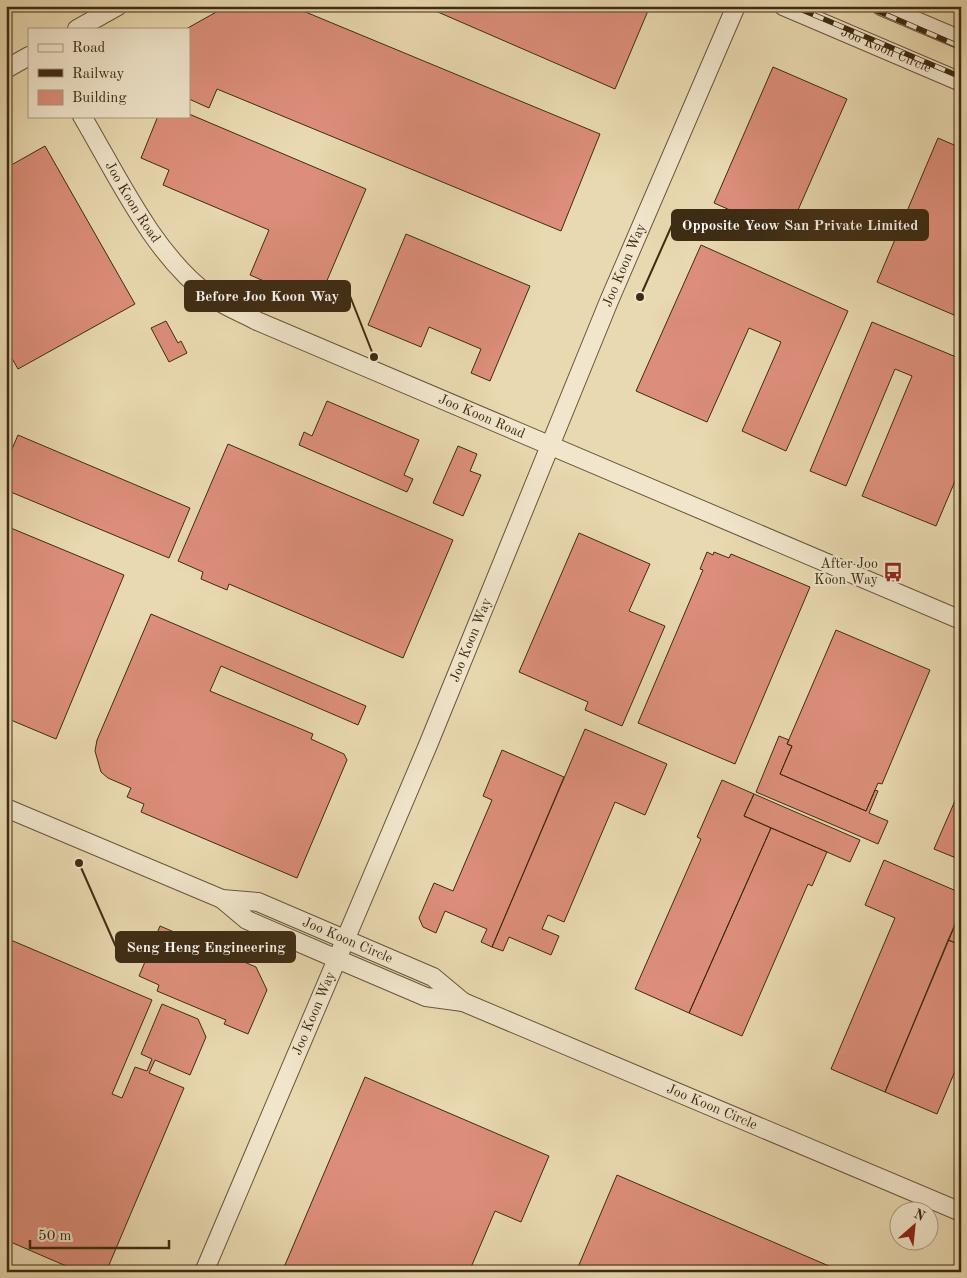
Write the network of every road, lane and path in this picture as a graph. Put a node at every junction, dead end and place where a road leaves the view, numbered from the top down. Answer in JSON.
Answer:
{"nodes":[{"id":1,"x":118,"y":6,"type":"edge"},
{"id":2,"x":736,"y":6,"type":"edge"},
{"id":3,"x":783,"y":6,"type":"edge"},
{"id":4,"x":881,"y":6,"type":"edge"},
{"id":5,"x":80,"y":28,"type":"edge"},
{"id":6,"x":961,"y":40,"type":"edge"},
{"id":7,"x":28,"y":57,"type":"edge"},
{"id":8,"x":6,"y":69,"type":"edge"},
{"id":9,"x":961,"y":82,"type":"edge"},
{"id":10,"x":83,"y":118,"type":"edge"},
{"id":11,"x":550,"y":446,"type":"junction"},
{"id":12,"x":961,"y":620,"type":"edge"},
{"id":13,"x":6,"y":808,"type":"edge"},
{"id":14,"x":222,"y":898,"type":"junction"},
{"id":15,"x":345,"y":939,"type":"junction"},
{"id":16,"x":337,"y":959,"type":"junction"},
{"id":17,"x":463,"y":1002,"type":"junction"},
{"id":18,"x":961,"y":1212,"type":"edge"},
{"id":19,"x":204,"y":1272,"type":"edge"}],
"edges":[{"from":1,"to":5,"type":"street"},
{"from":2,"to":11,"type":"street","name":"Joo Koon Way"},
{"from":3,"to":9,"type":"street","name":"Joo Koon Circle"},
{"from":4,"to":6,"type":"street"},
{"from":7,"to":8,"type":"street"},
{"from":10,"to":11,"type":"street","name":"Joo Koon Road"},
{"from":11,"to":12,"type":"street","name":"Joo Koon Road"},
{"from":11,"to":15,"type":"street","name":"Joo Koon Way"},
{"from":13,"to":14,"type":"street","name":"Joo Koon Circle"},
{"from":14,"to":15,"type":"street","name":"Joo Koon Circle"},
{"from":14,"to":16,"type":"street","name":"Joo Koon Circle"},
{"from":15,"to":16,"type":"street","name":"Joo Koon Way"},
{"from":15,"to":17,"type":"street","name":"Joo Koon Circle"},
{"from":16,"to":17,"type":"street","name":"Joo Koon Circle"},
{"from":16,"to":19,"type":"street","name":"Joo Koon Way"},
{"from":17,"to":18,"type":"street","name":"Joo Koon Circle"}]}
